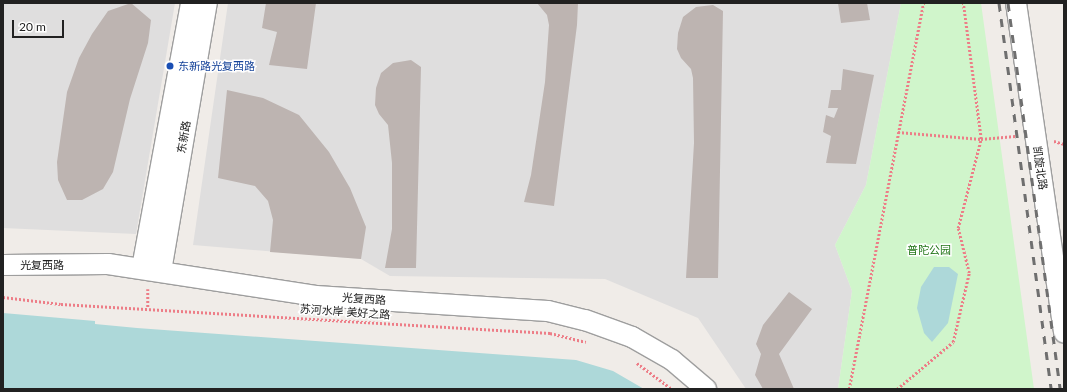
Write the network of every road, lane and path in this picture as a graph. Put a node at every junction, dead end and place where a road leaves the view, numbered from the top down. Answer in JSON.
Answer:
{"nodes":[{"id":1,"x":191,"y":3,"type":"edge"},
{"id":2,"x":207,"y":3,"type":"edge"},
{"id":3,"x":922,"y":3,"type":"edge"},
{"id":4,"x":962,"y":3,"type":"edge"},
{"id":5,"x":1016,"y":3,"type":"edge"},
{"id":6,"x":898,"y":132,"type":"junction"},
{"id":7,"x":1035,"y":135,"type":"junction"},
{"id":8,"x":981,"y":139,"type":"junction"},
{"id":9,"x":1064,"y":144,"type":"edge"},
{"id":10,"x":3,"y":265,"type":"edge"},
{"id":11,"x":151,"y":270,"type":"junction"},
{"id":12,"x":3,"y":298,"type":"edge"},
{"id":13,"x":1064,"y":333,"type":"edge"},
{"id":14,"x":588,"y":342,"type":"dead end"},
{"id":15,"x":631,"y":358,"type":"dead end"},
{"id":16,"x":672,"y":389,"type":"edge"},
{"id":17,"x":706,"y":389,"type":"edge"},
{"id":18,"x":849,"y":389,"type":"edge"},
{"id":19,"x":897,"y":389,"type":"edge"}],
"edges":[{"from":1,"to":11,"type":"street","name":"东新路"},
{"from":2,"to":11,"type":"street","name":"东新路"},
{"from":3,"to":6,"type":"path"},
{"from":4,"to":8,"type":"path"},
{"from":5,"to":7,"type":"street","name":"凯旋北路"},
{"from":6,"to":8,"type":"path"},
{"from":6,"to":18,"type":"path"},
{"from":7,"to":8,"type":"path"},
{"from":7,"to":9,"type":"path"},
{"from":7,"to":13,"type":"street","name":"凯旋北路"},
{"from":8,"to":19,"type":"path"},
{"from":10,"to":11,"type":"street","name":"光复西路"},
{"from":11,"to":17,"type":"street","name":"光复西路"},
{"from":12,"to":14,"type":"path","name":"苏河水岸 美好之路"},
{"from":15,"to":16,"type":"path"}]}
